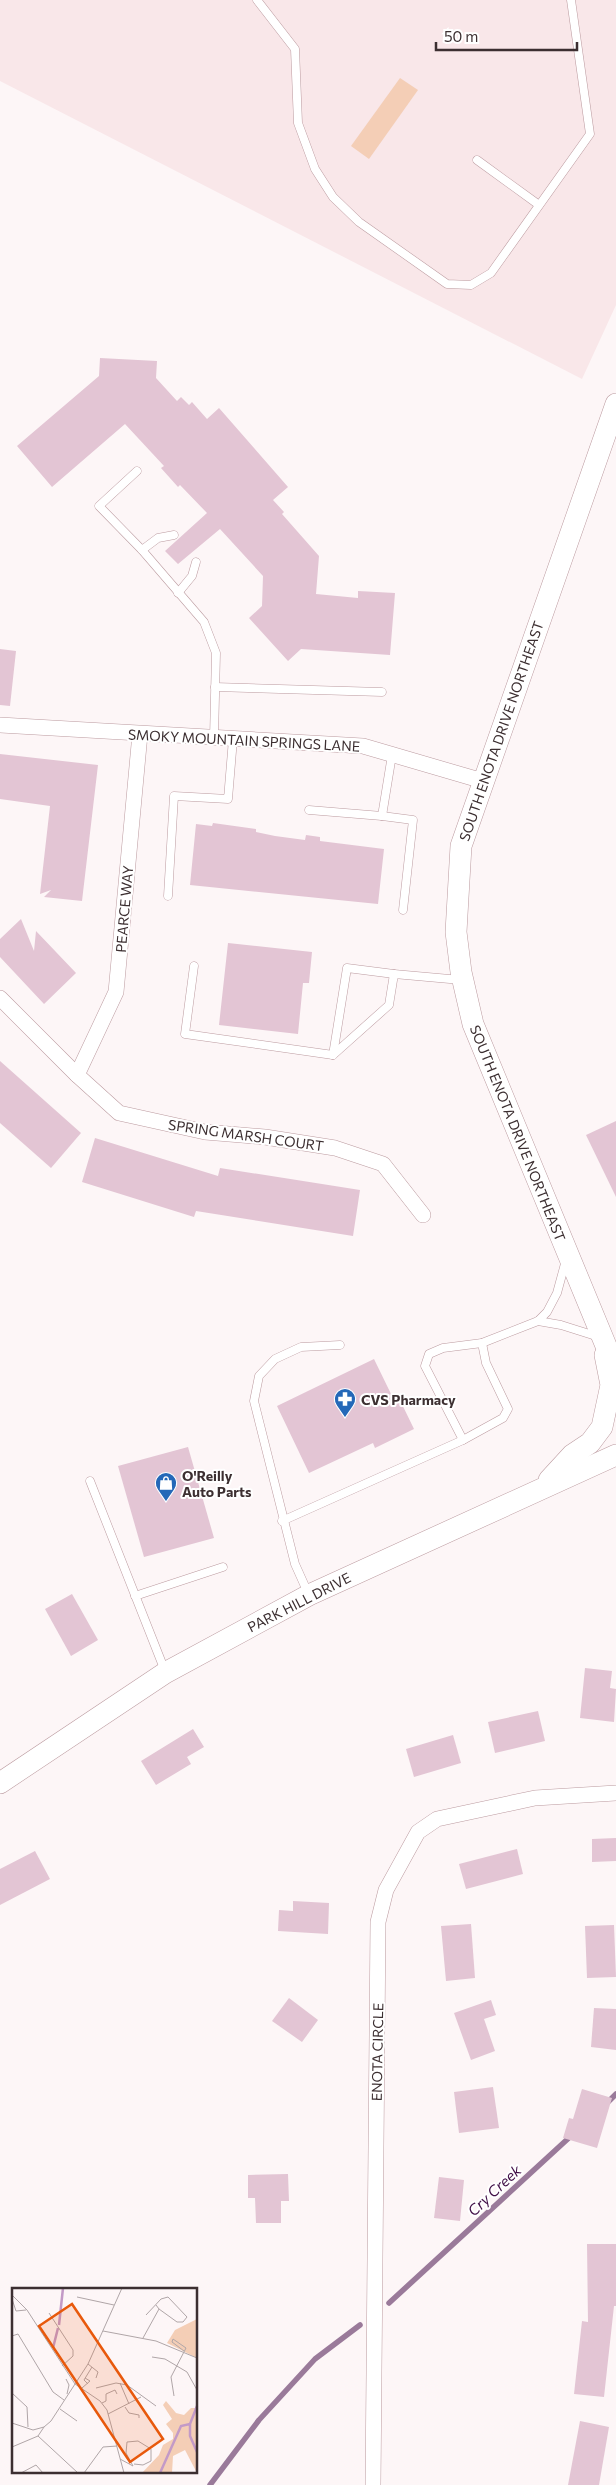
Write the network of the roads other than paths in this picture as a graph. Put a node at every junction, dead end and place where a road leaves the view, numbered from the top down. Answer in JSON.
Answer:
{"nodes":[{"id":1,"x":257,"y":0,"type":"edge"},
{"id":2,"x":571,"y":0,"type":"edge"},
{"id":3,"x":477,"y":160,"type":"dead end"},
{"id":4,"x":539,"y":205,"type":"junction"},
{"id":5,"x":616,"y":404,"type":"edge"},
{"id":6,"x":138,"y":471,"type":"dead end"},
{"id":7,"x":174,"y":535,"type":"dead end"},
{"id":8,"x":142,"y":550,"type":"junction"},
{"id":9,"x":196,"y":562,"type":"dead end"},
{"id":10,"x":178,"y":592,"type":"junction"},
{"id":11,"x":215,"y":687,"type":"junction"},
{"id":12,"x":382,"y":692,"type":"dead end"},
{"id":13,"x":0,"y":725,"type":"edge"},
{"id":14,"x":140,"y":734,"type":"junction"},
{"id":15,"x":214,"y":738,"type":"junction"},
{"id":16,"x":233,"y":739,"type":"junction"},
{"id":17,"x":392,"y":754,"type":"junction"},
{"id":18,"x":483,"y":781,"type":"junction"},
{"id":19,"x":309,"y":810,"type":"dead end"},
{"id":20,"x":382,"y":816,"type":"junction"},
{"id":21,"x":168,"y":896,"type":"dead end"},
{"id":22,"x":403,"y":910,"type":"dead end"},
{"id":23,"x":194,"y":966,"type":"dead end"},
{"id":24,"x":394,"y":974,"type":"junction"},
{"id":25,"x":463,"y":981,"type":"junction"},
{"id":26,"x":0,"y":998,"type":"edge"},
{"id":27,"x":333,"y":1055,"type":"junction"},
{"id":28,"x":77,"y":1075,"type":"junction"},
{"id":29,"x":423,"y":1215,"type":"dead end"},
{"id":30,"x":567,"y":1255,"type":"junction"},
{"id":31,"x":538,"y":1321,"type":"junction"},
{"id":32,"x":602,"y":1338,"type":"junction"},
{"id":33,"x":482,"y":1343,"type":"junction"},
{"id":34,"x":340,"y":1344,"type":"dead end"},
{"id":35,"x":616,"y":1370,"type":"edge"},
{"id":36,"x":463,"y":1440,"type":"junction"},
{"id":37,"x":616,"y":1455,"type":"edge"},
{"id":38,"x":90,"y":1481,"type":"dead end"},
{"id":39,"x":544,"y":1486,"type":"junction"},
{"id":40,"x":282,"y":1521,"type":"junction"},
{"id":41,"x":224,"y":1567,"type":"dead end"},
{"id":42,"x":309,"y":1595,"type":"junction"},
{"id":43,"x":135,"y":1596,"type":"junction"},
{"id":44,"x":165,"y":1673,"type":"junction"},
{"id":45,"x":0,"y":1783,"type":"edge"},
{"id":46,"x":616,"y":1793,"type":"edge"},
{"id":47,"x":373,"y":2485,"type":"edge"}],
"edges":[{"from":1,"to":4,"type":"lane"},
{"from":2,"to":4,"type":"lane"},
{"from":3,"to":4,"type":"lane"},
{"from":5,"to":18,"type":"main road","name":"SOUTH ENOTA DRIVE NORTHEAST"},
{"from":6,"to":8,"type":"lane"},
{"from":7,"to":8,"type":"lane"},
{"from":8,"to":10,"type":"lane"},
{"from":9,"to":10,"type":"lane"},
{"from":10,"to":11,"type":"lane"},
{"from":11,"to":12,"type":"lane"},
{"from":11,"to":15,"type":"lane"},
{"from":13,"to":14,"type":"street","name":"SMOKY MOUNTAIN SPRINGS LANE"},
{"from":14,"to":15,"type":"street","name":"SMOKY MOUNTAIN SPRINGS LANE"},
{"from":14,"to":28,"type":"street","name":"PEARCE WAY"},
{"from":15,"to":16,"type":"street","name":"SMOKY MOUNTAIN SPRINGS LANE"},
{"from":16,"to":17,"type":"street","name":"SMOKY MOUNTAIN SPRINGS LANE"},
{"from":16,"to":21,"type":"lane"},
{"from":17,"to":18,"type":"street","name":"SMOKY MOUNTAIN SPRINGS LANE"},
{"from":17,"to":20,"type":"lane"},
{"from":18,"to":25,"type":"main road","name":"SOUTH ENOTA DRIVE NORTHEAST"},
{"from":19,"to":20,"type":"lane"},
{"from":20,"to":22,"type":"lane"},
{"from":23,"to":27,"type":"lane"},
{"from":24,"to":25,"type":"lane"},
{"from":24,"to":27,"type":"lane"},
{"from":24,"to":27,"type":"lane"},
{"from":25,"to":30,"type":"main road","name":"SOUTH ENOTA DRIVE NORTHEAST"},
{"from":26,"to":28,"type":"street","name":"SPRING MARSH COURT"},
{"from":28,"to":29,"type":"street","name":"SPRING MARSH COURT"},
{"from":30,"to":31,"type":"lane"},
{"from":30,"to":32,"type":"main road","name":"SOUTH ENOTA DRIVE NORTHEAST"},
{"from":31,"to":32,"type":"lane"},
{"from":31,"to":33,"type":"lane"},
{"from":32,"to":35,"type":"main road","name":"SOUTH ENOTA DRIVE NORTHEAST"},
{"from":32,"to":39,"type":"main road"},
{"from":33,"to":36,"type":"lane"},
{"from":33,"to":36,"type":"lane"},
{"from":34,"to":40,"type":"lane"},
{"from":36,"to":40,"type":"lane"},
{"from":37,"to":39,"type":"main road","name":"PARK HILL DRIVE"},
{"from":38,"to":43,"type":"lane"},
{"from":39,"to":42,"type":"main road","name":"PARK HILL DRIVE"},
{"from":40,"to":42,"type":"lane"},
{"from":41,"to":43,"type":"lane"},
{"from":42,"to":44,"type":"main road","name":"PARK HILL DRIVE"},
{"from":43,"to":44,"type":"lane"},
{"from":44,"to":45,"type":"main road","name":"PARK HILL DRIVE"},
{"from":46,"to":47,"type":"street","name":"ENOTA CIRCLE"}]}
